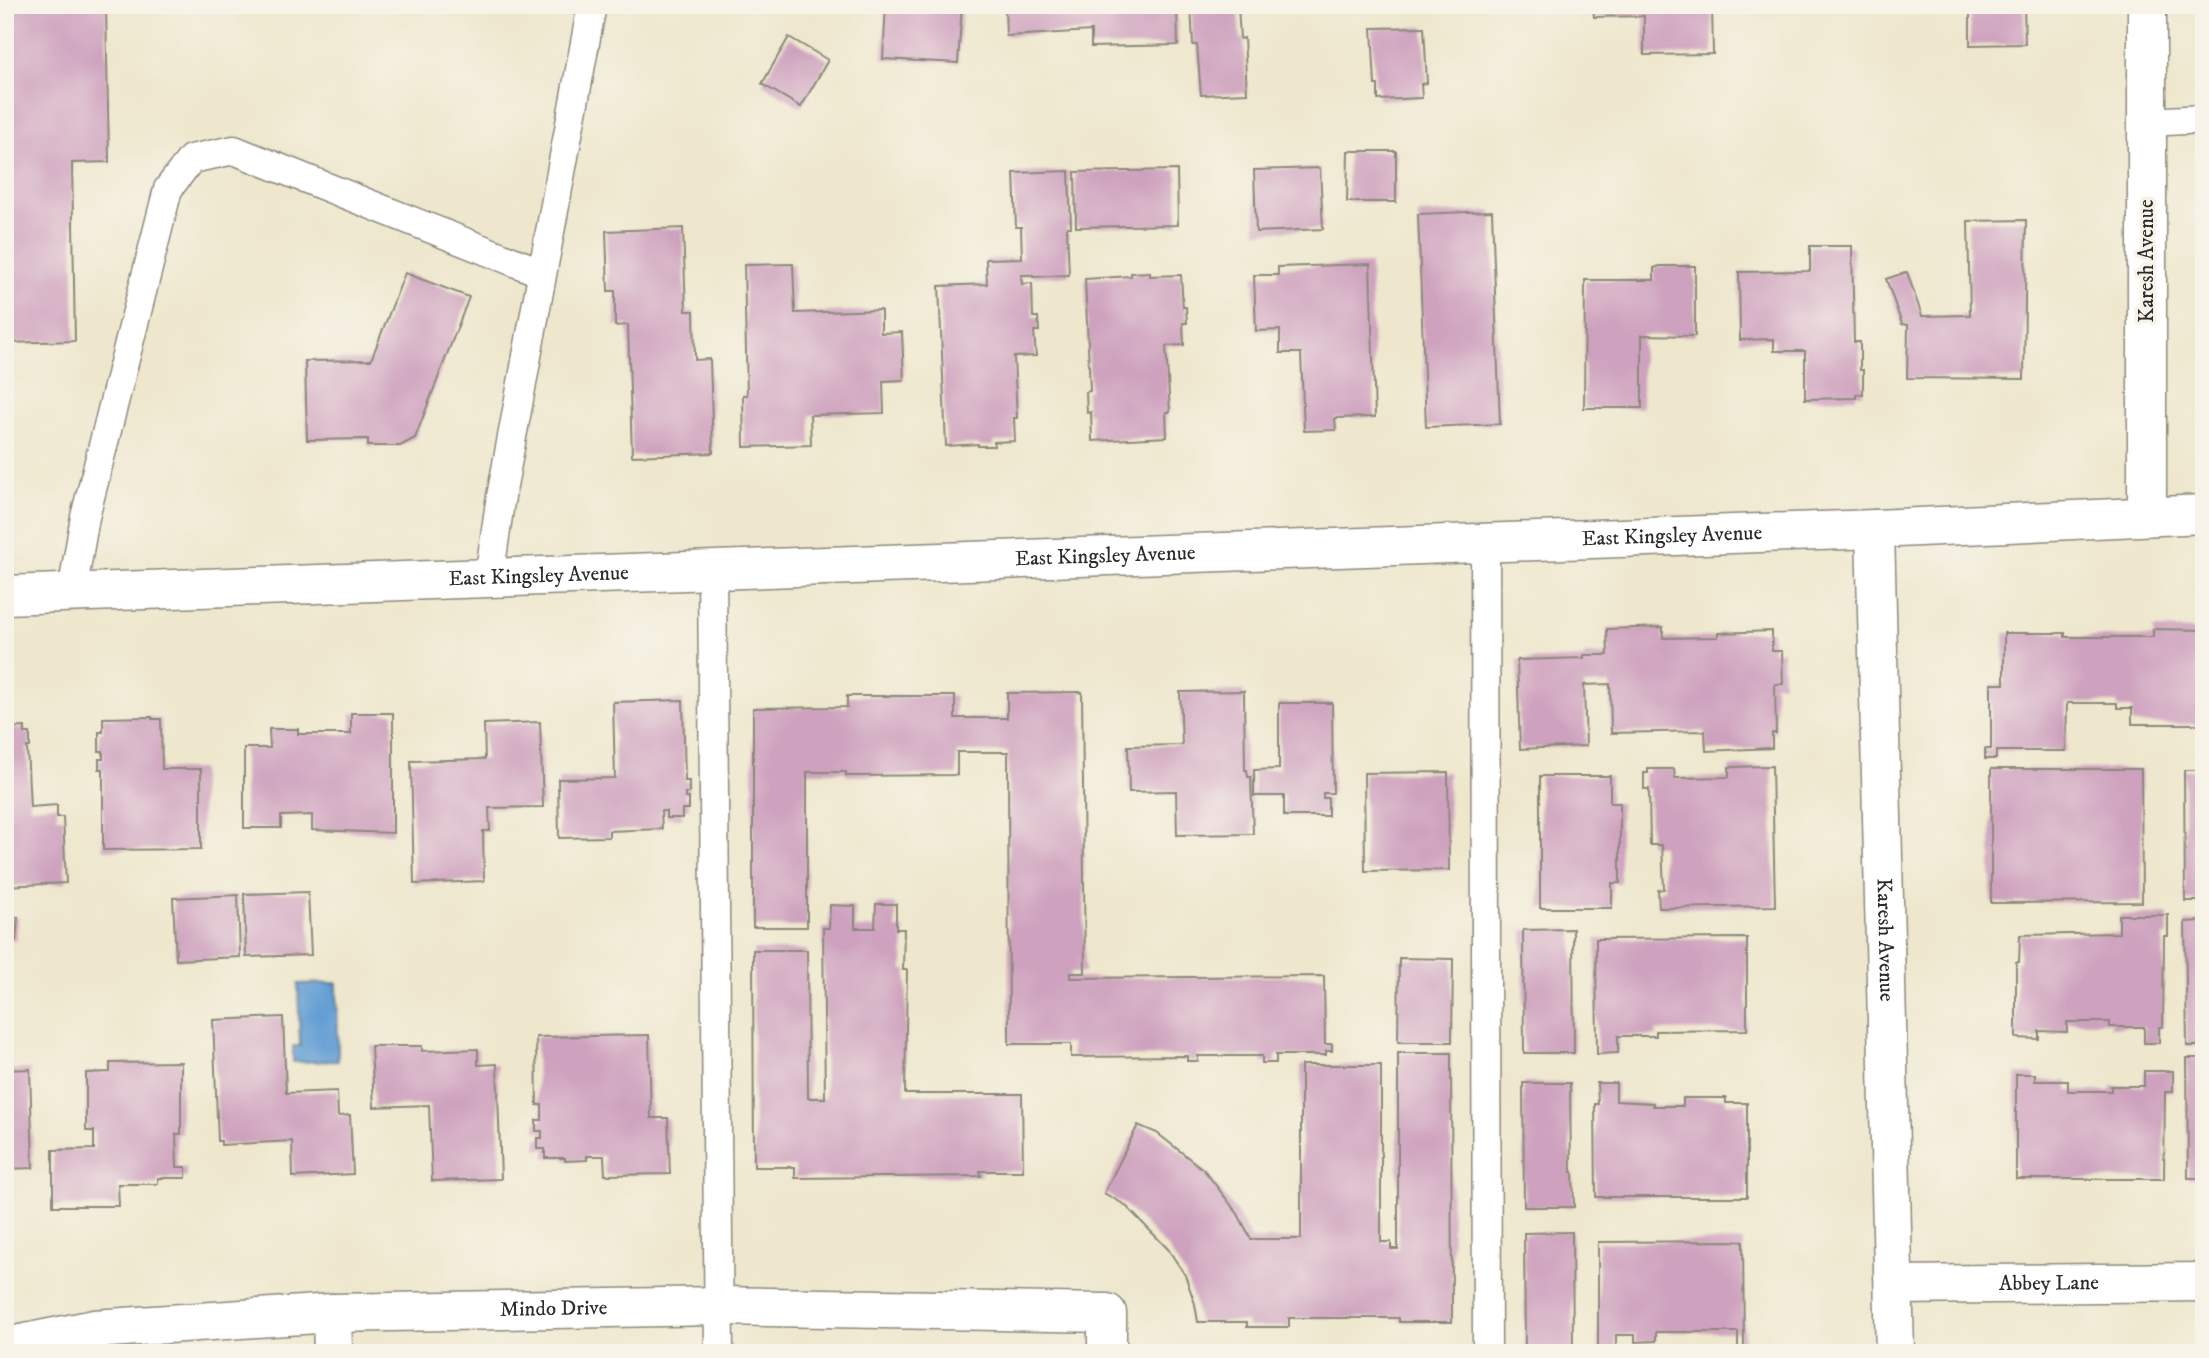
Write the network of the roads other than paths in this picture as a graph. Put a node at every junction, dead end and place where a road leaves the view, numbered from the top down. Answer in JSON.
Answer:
{"nodes":[{"id":1,"x":592,"y":5,"type":"edge"},
{"id":2,"x":2147,"y":5,"type":"edge"},
{"id":3,"x":2204,"y":119,"type":"edge"},
{"id":4,"x":2147,"y":122,"type":"junction"},
{"id":5,"x":542,"y":273,"type":"junction"},
{"id":6,"x":2204,"y":514,"type":"edge"},
{"id":7,"x":2147,"y":516,"type":"junction"},
{"id":8,"x":1875,"y":529,"type":"junction"},
{"id":9,"x":1485,"y":542,"type":"junction"},
{"id":10,"x":712,"y":569,"type":"junction"},
{"id":11,"x":489,"y":578,"type":"junction"},
{"id":12,"x":72,"y":592,"type":"junction"},
{"id":13,"x":5,"y":594,"type":"edge"},
{"id":14,"x":2204,"y":1282,"type":"edge"},
{"id":15,"x":1895,"y":1285,"type":"junction"},
{"id":16,"x":719,"y":1306,"type":"junction"},
{"id":17,"x":332,"y":1312,"type":"junction"},
{"id":18,"x":5,"y":1347,"type":"edge"},
{"id":19,"x":333,"y":1353,"type":"edge"},
{"id":20,"x":719,"y":1353,"type":"edge"},
{"id":21,"x":1107,"y":1353,"type":"edge"},
{"id":22,"x":1487,"y":1353,"type":"edge"},
{"id":23,"x":1895,"y":1353,"type":"edge"}],
"edges":[{"from":1,"to":5,"type":"lane"},
{"from":2,"to":4,"type":"street","name":"Karesh Avenue"},
{"from":3,"to":4,"type":"lane"},
{"from":4,"to":7,"type":"street","name":"Karesh Avenue"},
{"from":5,"to":11,"type":"lane"},
{"from":5,"to":12,"type":"lane"},
{"from":6,"to":7,"type":"street","name":"East Kingsley Avenue"},
{"from":7,"to":8,"type":"street","name":"East Kingsley Avenue"},
{"from":8,"to":9,"type":"street","name":"East Kingsley Avenue"},
{"from":8,"to":15,"type":"street","name":"Karesh Avenue"},
{"from":9,"to":10,"type":"street","name":"East Kingsley Avenue"},
{"from":9,"to":22,"type":"lane"},
{"from":10,"to":11,"type":"street","name":"East Kingsley Avenue"},
{"from":10,"to":16,"type":"lane"},
{"from":11,"to":12,"type":"street","name":"East Kingsley Avenue"},
{"from":12,"to":13,"type":"street","name":"East Kingsley Avenue"},
{"from":14,"to":15,"type":"street","name":"Abbey Lane"},
{"from":15,"to":23,"type":"street","name":"Karesh Avenue"},
{"from":16,"to":17,"type":"street","name":"Mindo Drive"},
{"from":16,"to":20,"type":"lane"},
{"from":16,"to":21,"type":"street","name":"Mindo Drive"},
{"from":17,"to":18,"type":"street","name":"Mindo Drive"},
{"from":17,"to":19,"type":"street"}]}
